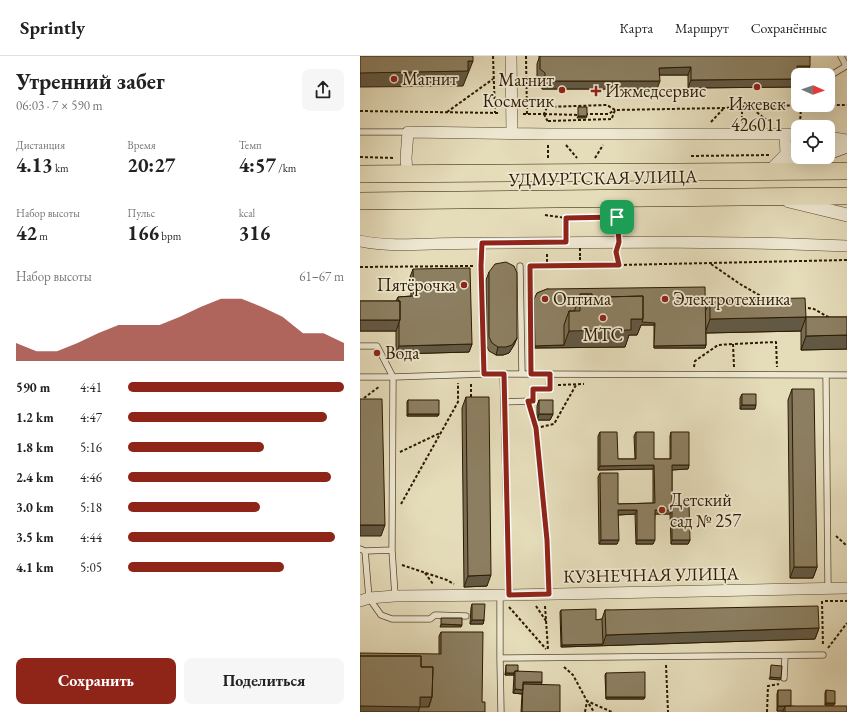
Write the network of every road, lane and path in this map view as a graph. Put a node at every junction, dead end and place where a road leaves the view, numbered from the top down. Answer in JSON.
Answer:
{"nodes":[{"id":1,"x":493,"y":56,"type":"edge"},
{"id":2,"x":511,"y":56,"type":"edge"},
{"id":3,"x":526,"y":56,"type":"edge"},
{"id":4,"x":841,"y":56,"type":"edge"},
{"id":5,"x":846,"y":66,"type":"edge"},
{"id":6,"x":835,"y":73,"type":"edge"},
{"id":7,"x":494,"y":79,"type":"junction"},
{"id":8,"x":835,"y":105,"type":"edge"},
{"id":9,"x":847,"y":105,"type":"edge"},
{"id":10,"x":742,"y":106,"type":"junction"},
{"id":11,"x":748,"y":106,"type":"junction"},
{"id":12,"x":791,"y":106,"type":"edge"},
{"id":13,"x":360,"y":110,"type":"edge"},
{"id":14,"x":615,"y":110,"type":"junction"},
{"id":15,"x":446,"y":112,"type":"junction"},
{"id":16,"x":495,"y":113,"type":"junction"},
{"id":17,"x":512,"y":113,"type":"junction"},
{"id":18,"x":544,"y":114,"type":"junction"},
{"id":19,"x":612,"y":119,"type":"dead end"},
{"id":20,"x":548,"y":120,"type":"dead end"},
{"id":21,"x":360,"y":132,"type":"edge"},
{"id":22,"x":408,"y":132,"type":"junction"},
{"id":23,"x":512,"y":134,"type":"junction"},
{"id":24,"x":743,"y":135,"type":"junction"},
{"id":25,"x":785,"y":135,"type":"junction"},
{"id":26,"x":791,"y":135,"type":"edge"},
{"id":27,"x":835,"y":138,"type":"edge"},
{"id":28,"x":847,"y":140,"type":"edge"},
{"id":29,"x":847,"y":145,"type":"edge"},
{"id":30,"x":835,"y":149,"type":"edge"},
{"id":31,"x":791,"y":164,"type":"edge"},
{"id":32,"x":768,"y":171,"type":"junction"},
{"id":33,"x":847,"y":171,"type":"edge"},
{"id":34,"x":360,"y":174,"type":"edge"},
{"id":35,"x":407,"y":174,"type":"junction"},
{"id":36,"x":770,"y":196,"type":"junction"},
{"id":37,"x":847,"y":196,"type":"edge"},
{"id":38,"x":360,"y":201,"type":"edge"},
{"id":39,"x":847,"y":215,"type":"edge"},
{"id":40,"x":360,"y":241,"type":"edge"},
{"id":41,"x":566,"y":242,"type":"junction"},
{"id":42,"x":619,"y":242,"type":"junction"},
{"id":43,"x":482,"y":243,"type":"junction"},
{"id":44,"x":847,"y":246,"type":"edge"},
{"id":45,"x":547,"y":252,"type":"dead end"},
{"id":46,"x":847,"y":260,"type":"edge"},
{"id":47,"x":710,"y":263,"type":"junction"},
{"id":48,"x":580,"y":265,"type":"junction"},
{"id":49,"x":619,"y":265,"type":"junction"},
{"id":50,"x":481,"y":266,"type":"junction"},
{"id":51,"x":520,"y":266,"type":"joint"},
{"id":52,"x":530,"y":266,"type":"junction"},
{"id":53,"x":547,"y":266,"type":"junction"},
{"id":54,"x":360,"y":267,"type":"edge"},
{"id":55,"x":766,"y":299,"type":"edge"},
{"id":56,"x":531,"y":304,"type":"dead end"},
{"id":57,"x":800,"y":307,"type":"edge"},
{"id":58,"x":833,"y":319,"type":"edge"},
{"id":59,"x":733,"y":344,"type":"junction"},
{"id":60,"x":360,"y":346,"type":"edge"},
{"id":61,"x":471,"y":374,"type":"junction"},
{"id":62,"x":484,"y":374,"type":"junction"},
{"id":63,"x":504,"y":374,"type":"junction"},
{"id":64,"x":522,"y":374,"type":"junction"},
{"id":65,"x":550,"y":374,"type":"junction"},
{"id":66,"x":692,"y":374,"type":"junction"},
{"id":67,"x":459,"y":375,"type":"junction"},
{"id":68,"x":734,"y":375,"type":"junction"},
{"id":69,"x":777,"y":375,"type":"junction"},
{"id":70,"x":826,"y":375,"type":"junction"},
{"id":71,"x":847,"y":375,"type":"edge"},
{"id":72,"x":360,"y":377,"type":"edge"},
{"id":73,"x":392,"y":377,"type":"junction"},
{"id":74,"x":576,"y":384,"type":"dead end"},
{"id":75,"x":360,"y":401,"type":"edge"},
{"id":76,"x":528,"y":401,"type":"junction"},
{"id":77,"x":458,"y":402,"type":"junction"},
{"id":78,"x":464,"y":402,"type":"dead end"},
{"id":79,"x":471,"y":402,"type":"edge"},
{"id":80,"x":504,"y":402,"type":"junction"},
{"id":81,"x":536,"y":428,"type":"junction"},
{"id":82,"x":441,"y":433,"type":"junction"},
{"id":83,"x":392,"y":456,"type":"junction"},
{"id":84,"x":392,"y":521,"type":"junction"},
{"id":85,"x":363,"y":550,"type":"edge"},
{"id":86,"x":392,"y":550,"type":"junction"},
{"id":87,"x":393,"y":562,"type":"junction"},
{"id":88,"x":828,"y":588,"type":"junction"},
{"id":89,"x":847,"y":588,"type":"edge"},
{"id":90,"x":549,"y":594,"type":"junction"},
{"id":91,"x":467,"y":595,"type":"junction"},
{"id":92,"x":395,"y":596,"type":"junction"},
{"id":93,"x":505,"y":598,"type":"junction"},
{"id":94,"x":365,"y":600,"type":"edge"},
{"id":95,"x":822,"y":601,"type":"dead end"},
{"id":96,"x":466,"y":616,"type":"dead end"},
{"id":97,"x":847,"y":623,"type":"edge"},
{"id":98,"x":549,"y":652,"type":"dead end"},
{"id":99,"x":823,"y":655,"type":"junction"},
{"id":100,"x":785,"y":656,"type":"junction"},
{"id":101,"x":665,"y":657,"type":"junction"},
{"id":102,"x":500,"y":658,"type":"junction"},
{"id":103,"x":784,"y":678,"type":"joint"},
{"id":104,"x":501,"y":712,"type":"edge"},
{"id":105,"x":585,"y":712,"type":"edge"},
{"id":106,"x":612,"y":712,"type":"edge"},
{"id":107,"x":668,"y":712,"type":"edge"},
{"id":108,"x":767,"y":712,"type":"edge"}],
"edges":[{"from":1,"to":7,"type":"path"},
{"from":2,"to":17,"type":"street"},
{"from":3,"to":18,"type":"path"},
{"from":4,"to":5,"type":"lane"},
{"from":5,"to":6,"type":"lane"},
{"from":7,"to":15,"type":"path"},
{"from":7,"to":16,"type":"path"},
{"from":8,"to":9,"type":"path"},
{"from":10,"to":11,"type":"path"},
{"from":10,"to":14,"type":"path"},
{"from":10,"to":24,"type":"path"},
{"from":11,"to":12,"type":"path"},
{"from":11,"to":25,"type":"path"},
{"from":13,"to":15,"type":"path"},
{"from":14,"to":18,"type":"path"},
{"from":14,"to":18,"type":"path"},
{"from":15,"to":16,"type":"path"},
{"from":16,"to":17,"type":"path"},
{"from":17,"to":23,"type":"street"},
{"from":19,"to":20,"type":"path"},
{"from":21,"to":22,"type":"lane"},
{"from":22,"to":23,"type":"street"},
{"from":22,"to":35,"type":"street"},
{"from":23,"to":24,"type":"street"},
{"from":24,"to":25,"type":"street"},
{"from":25,"to":26,"type":"street"},
{"from":25,"to":32,"type":"street"},
{"from":27,"to":28,"type":"street"},
{"from":29,"to":30,"type":"main road"},
{"from":31,"to":32,"type":"main road"},
{"from":32,"to":33,"type":"main road","name":"УДМУРТСКАЯ УЛИЦА"},
{"from":32,"to":35,"type":"main road","name":"УДМУРТСКАЯ УЛИЦА"},
{"from":34,"to":35,"type":"main road","name":"УДМУРТСКАЯ УЛИЦА"},
{"from":36,"to":37,"type":"main road","name":"УДМУРТСКАЯ УЛИЦА"},
{"from":36,"to":38,"type":"main road","name":"УДМУРТСКАЯ УЛИЦА"},
{"from":36,"to":39,"type":"street"},
{"from":40,"to":43,"type":"street"},
{"from":41,"to":42,"type":"street"},
{"from":41,"to":42,"type":"path"},
{"from":41,"to":43,"type":"street"},
{"from":41,"to":48,"type":"path","bridge":true},
{"from":42,"to":44,"type":"street"},
{"from":42,"to":49,"type":"path"},
{"from":43,"to":50,"type":"lane"},
{"from":45,"to":53,"type":"path"},
{"from":46,"to":47,"type":"path"},
{"from":47,"to":49,"type":"path"},
{"from":47,"to":55,"type":"path"},
{"from":48,"to":49,"type":"path"},
{"from":48,"to":53,"type":"path"},
{"from":50,"to":54,"type":"path"},
{"from":50,"to":62,"type":"lane"},
{"from":51,"to":52,"type":"path"},
{"from":51,"to":64,"type":"lane"},
{"from":52,"to":53,"type":"path"},
{"from":52,"to":56,"type":"path"},
{"from":57,"to":58,"type":"path"},
{"from":59,"to":66,"type":"path"},
{"from":59,"to":68,"type":"path"},
{"from":59,"to":69,"type":"path"},
{"from":60,"to":73,"type":"lane"},
{"from":61,"to":62,"type":"lane"},
{"from":61,"to":67,"type":"lane"},
{"from":61,"to":79,"type":"path"},
{"from":62,"to":63,"type":"lane"},
{"from":63,"to":64,"type":"lane"},
{"from":63,"to":80,"type":"lane"},
{"from":64,"to":65,"type":"lane"},
{"from":65,"to":66,"type":"lane"},
{"from":65,"to":76,"type":"lane"},
{"from":66,"to":68,"type":"lane"},
{"from":67,"to":73,"type":"lane"},
{"from":67,"to":77,"type":"path"},
{"from":68,"to":69,"type":"lane"},
{"from":69,"to":70,"type":"lane"},
{"from":70,"to":71,"type":"lane"},
{"from":70,"to":88,"type":"lane"},
{"from":72,"to":73,"type":"lane"},
{"from":73,"to":75,"type":"path"},
{"from":73,"to":83,"type":"lane"},
{"from":74,"to":81,"type":"path"},
{"from":76,"to":80,"type":"lane"},
{"from":76,"to":81,"type":"path"},
{"from":77,"to":78,"type":"path"},
{"from":77,"to":82,"type":"path"},
{"from":80,"to":93,"type":"lane"},
{"from":81,"to":90,"type":"path"},
{"from":82,"to":83,"type":"path"},
{"from":82,"to":84,"type":"path"},
{"from":83,"to":84,"type":"lane"},
{"from":84,"to":86,"type":"lane"},
{"from":85,"to":86,"type":"lane"},
{"from":85,"to":94,"type":"lane"},
{"from":86,"to":87,"type":"lane"},
{"from":87,"to":91,"type":"path"},
{"from":87,"to":92,"type":"lane"},
{"from":88,"to":89,"type":"street","name":"КУЗНЕЧНАЯ УЛИЦА"},
{"from":88,"to":90,"type":"street","name":"КУЗНЕЧНАЯ УЛИЦА"},
{"from":90,"to":93,"type":"street","name":"КУЗНЕЧНАЯ УЛИЦА"},
{"from":91,"to":92,"type":"street","name":"КУЗНЕЧНАЯ УЛИЦА"},
{"from":91,"to":93,"type":"street","name":"КУЗНЕЧНАЯ УЛИЦА"},
{"from":92,"to":94,"type":"street","name":"КУЗНЕЧНАЯ УЛИЦА"},
{"from":93,"to":98,"type":"path"},
{"from":93,"to":102,"type":"lane"},
{"from":94,"to":96,"type":"lane"},
{"from":95,"to":99,"type":"path"},
{"from":97,"to":99,"type":"path"},
{"from":99,"to":100,"type":"lane"},
{"from":100,"to":101,"type":"lane"},
{"from":100,"to":103,"type":"lane"},
{"from":101,"to":102,"type":"lane"},
{"from":101,"to":107,"type":"path"},
{"from":102,"to":104,"type":"lane"},
{"from":103,"to":108,"type":"path"},
{"from":105,"to":106,"type":"path"}]}
